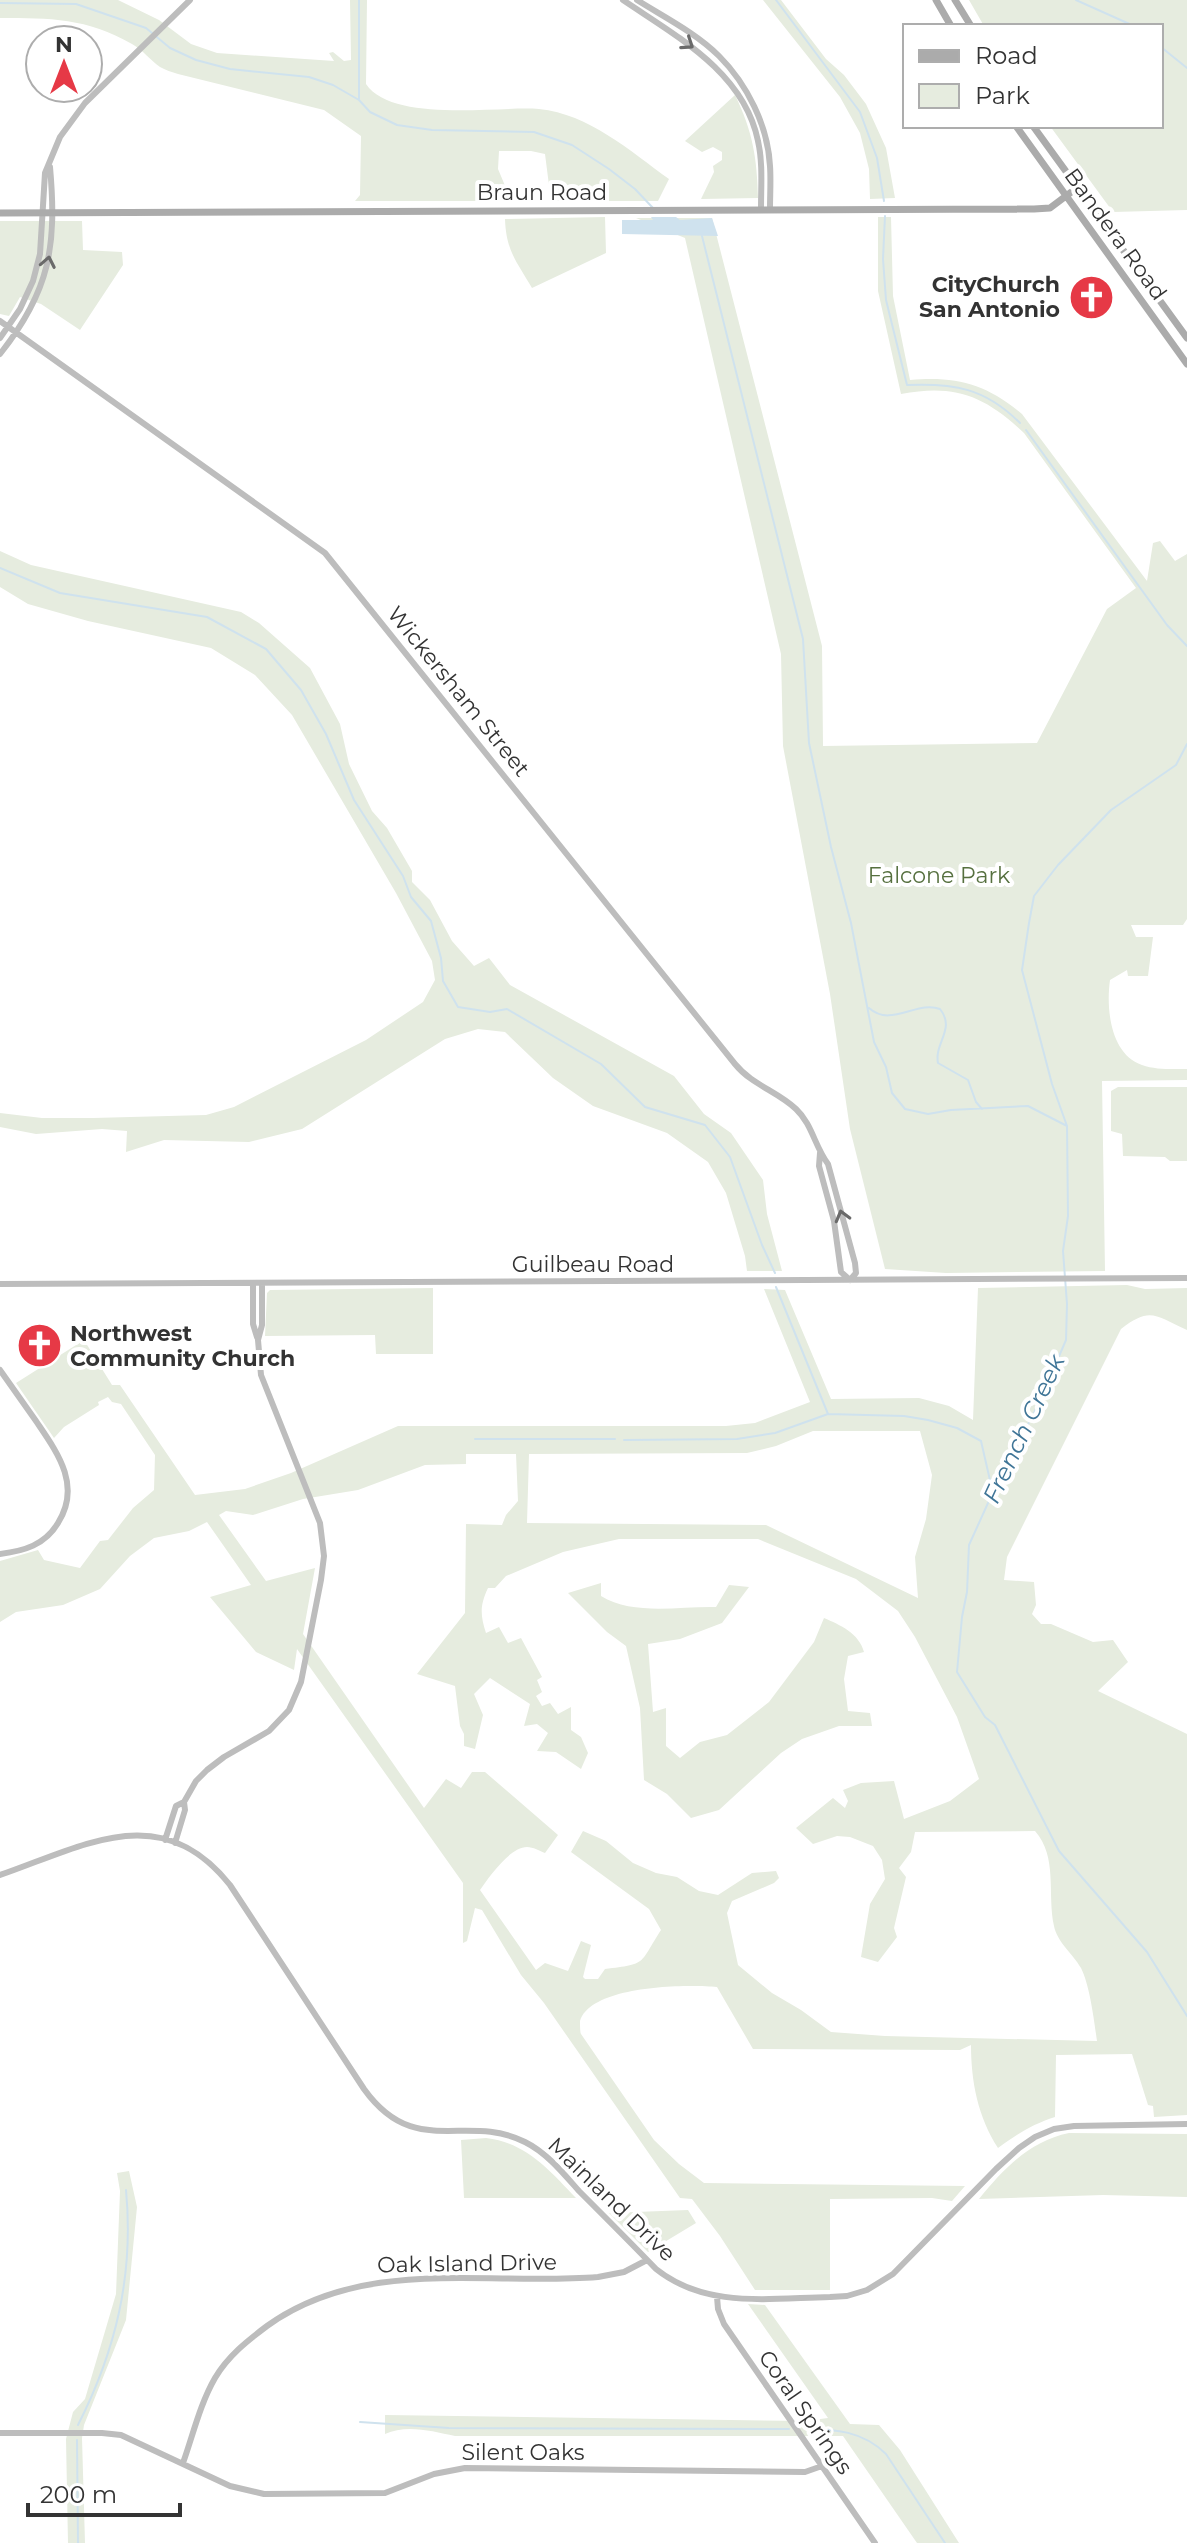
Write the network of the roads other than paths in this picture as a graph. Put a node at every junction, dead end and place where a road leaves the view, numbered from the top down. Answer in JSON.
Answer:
{"nodes":[{"id":1,"x":190,"y":0,"type":"edge"},
{"id":2,"x":623,"y":0,"type":"edge"},
{"id":3,"x":637,"y":0,"type":"edge"},
{"id":4,"x":936,"y":0,"type":"edge"},
{"id":5,"x":955,"y":0,"type":"edge"},
{"id":6,"x":950,"y":24,"type":"edge"},
{"id":7,"x":970,"y":24,"type":"edge"},
{"id":8,"x":1017,"y":128,"type":"edge"},
{"id":9,"x":1034,"y":128,"type":"edge"},
{"id":10,"x":50,"y":165,"type":"junction"},
{"id":11,"x":1078,"y":187,"type":"junction"},
{"id":12,"x":1066,"y":197,"type":"junction"},
{"id":13,"x":765,"y":209,"type":"junction"},
{"id":14,"x":0,"y":213,"type":"edge"},
{"id":15,"x":42,"y":213,"type":"junction"},
{"id":16,"x":52,"y":213,"type":"junction"},
{"id":17,"x":0,"y":321,"type":"edge"},
{"id":18,"x":9,"y":327,"type":"junction"},
{"id":19,"x":17,"y":332,"type":"junction"},
{"id":20,"x":0,"y":338,"type":"edge"},
{"id":21,"x":1187,"y":338,"type":"edge"},
{"id":22,"x":0,"y":354,"type":"edge"},
{"id":23,"x":1187,"y":364,"type":"edge"},
{"id":24,"x":820,"y":1153,"type":"junction"},
{"id":25,"x":1187,"y":1278,"type":"edge"},
{"id":26,"x":850,"y":1280,"type":"junction"},
{"id":27,"x":0,"y":1284,"type":"edge"},
{"id":28,"x":253,"y":1284,"type":"junction"},
{"id":29,"x":262,"y":1284,"type":"junction"},
{"id":30,"x":258,"y":1340,"type":"junction"},
{"id":31,"x":0,"y":1370,"type":"edge"},
{"id":32,"x":0,"y":1554,"type":"edge"},
{"id":33,"x":184,"y":1802,"type":"junction"},
{"id":34,"x":165,"y":1840,"type":"junction"},
{"id":35,"x":175,"y":1843,"type":"junction"},
{"id":36,"x":0,"y":1875,"type":"edge"},
{"id":37,"x":1187,"y":2124,"type":"edge"},
{"id":38,"x":647,"y":2260,"type":"junction"},
{"id":39,"x":717,"y":2297,"type":"junction"},
{"id":40,"x":0,"y":2433,"type":"edge"},
{"id":41,"x":183,"y":2463,"type":"junction"},
{"id":42,"x":822,"y":2466,"type":"junction"},
{"id":43,"x":875,"y":2543,"type":"edge"}],
"edges":[{"from":1,"to":10,"type":"street"},
{"from":2,"to":13,"type":"street","one_way":true},
{"from":3,"to":13,"type":"street"},
{"from":4,"to":6,"type":"main road"},
{"from":5,"to":7,"type":"main road"},
{"from":8,"to":12,"type":"main road","name":"Bandera Road"},
{"from":9,"to":11,"type":"main road","name":"Bandera Road"},
{"from":10,"to":15,"type":"street"},
{"from":10,"to":16,"type":"street"},
{"from":11,"to":12,"type":"main road","name":"Braun Road"},
{"from":11,"to":21,"type":"main road","name":"Bandera Road"},
{"from":12,"to":13,"type":"main road","name":"Braun Road"},
{"from":12,"to":23,"type":"main road","name":"Bandera Road"},
{"from":13,"to":16,"type":"main road","name":"Braun Road"},
{"from":14,"to":15,"type":"main road","name":"Braun Road"},
{"from":15,"to":16,"type":"main road","name":"Braun Road"},
{"from":15,"to":18,"type":"street"},
{"from":19,"to":16,"type":"street","one_way":true},
{"from":17,"to":18,"type":"street","name":"Wickersham Street"},
{"from":18,"to":19,"type":"street","name":"Wickersham Street"},
{"from":18,"to":20,"type":"street"},
{"from":19,"to":22,"type":"street"},
{"from":19,"to":24,"type":"street","name":"Wickersham Street"},
{"from":24,"to":26,"type":"street","name":"Wickersham Street"},
{"from":26,"to":24,"type":"street","name":"Wickersham Street","one_way":true},
{"from":25,"to":26,"type":"street","name":"Guilbeau Road"},
{"from":26,"to":29,"type":"street","name":"Guilbeau Road"},
{"from":27,"to":28,"type":"street","name":"Guilbeau Road"},
{"from":28,"to":29,"type":"street","name":"Guilbeau Road"},
{"from":28,"to":30,"type":"street"},
{"from":29,"to":30,"type":"street"},
{"from":30,"to":33,"type":"street"},
{"from":31,"to":32,"type":"street"},
{"from":33,"to":34,"type":"street"},
{"from":33,"to":35,"type":"street"},
{"from":34,"to":35,"type":"street","name":"Mainland Drive"},
{"from":34,"to":36,"type":"street","name":"Mainland Drive"},
{"from":35,"to":38,"type":"street","name":"Mainland Drive"},
{"from":37,"to":39,"type":"street","name":"Mainland Drive"},
{"from":38,"to":39,"type":"street","name":"Mainland Drive"},
{"from":38,"to":41,"type":"street","name":"Oak Island Drive"},
{"from":39,"to":42,"type":"street","name":"Coral Springs"},
{"from":40,"to":41,"type":"street","name":"Silent Oaks"},
{"from":41,"to":42,"type":"street","name":"Silent Oaks"},
{"from":42,"to":43,"type":"street","name":"Coral Springs"}]}
